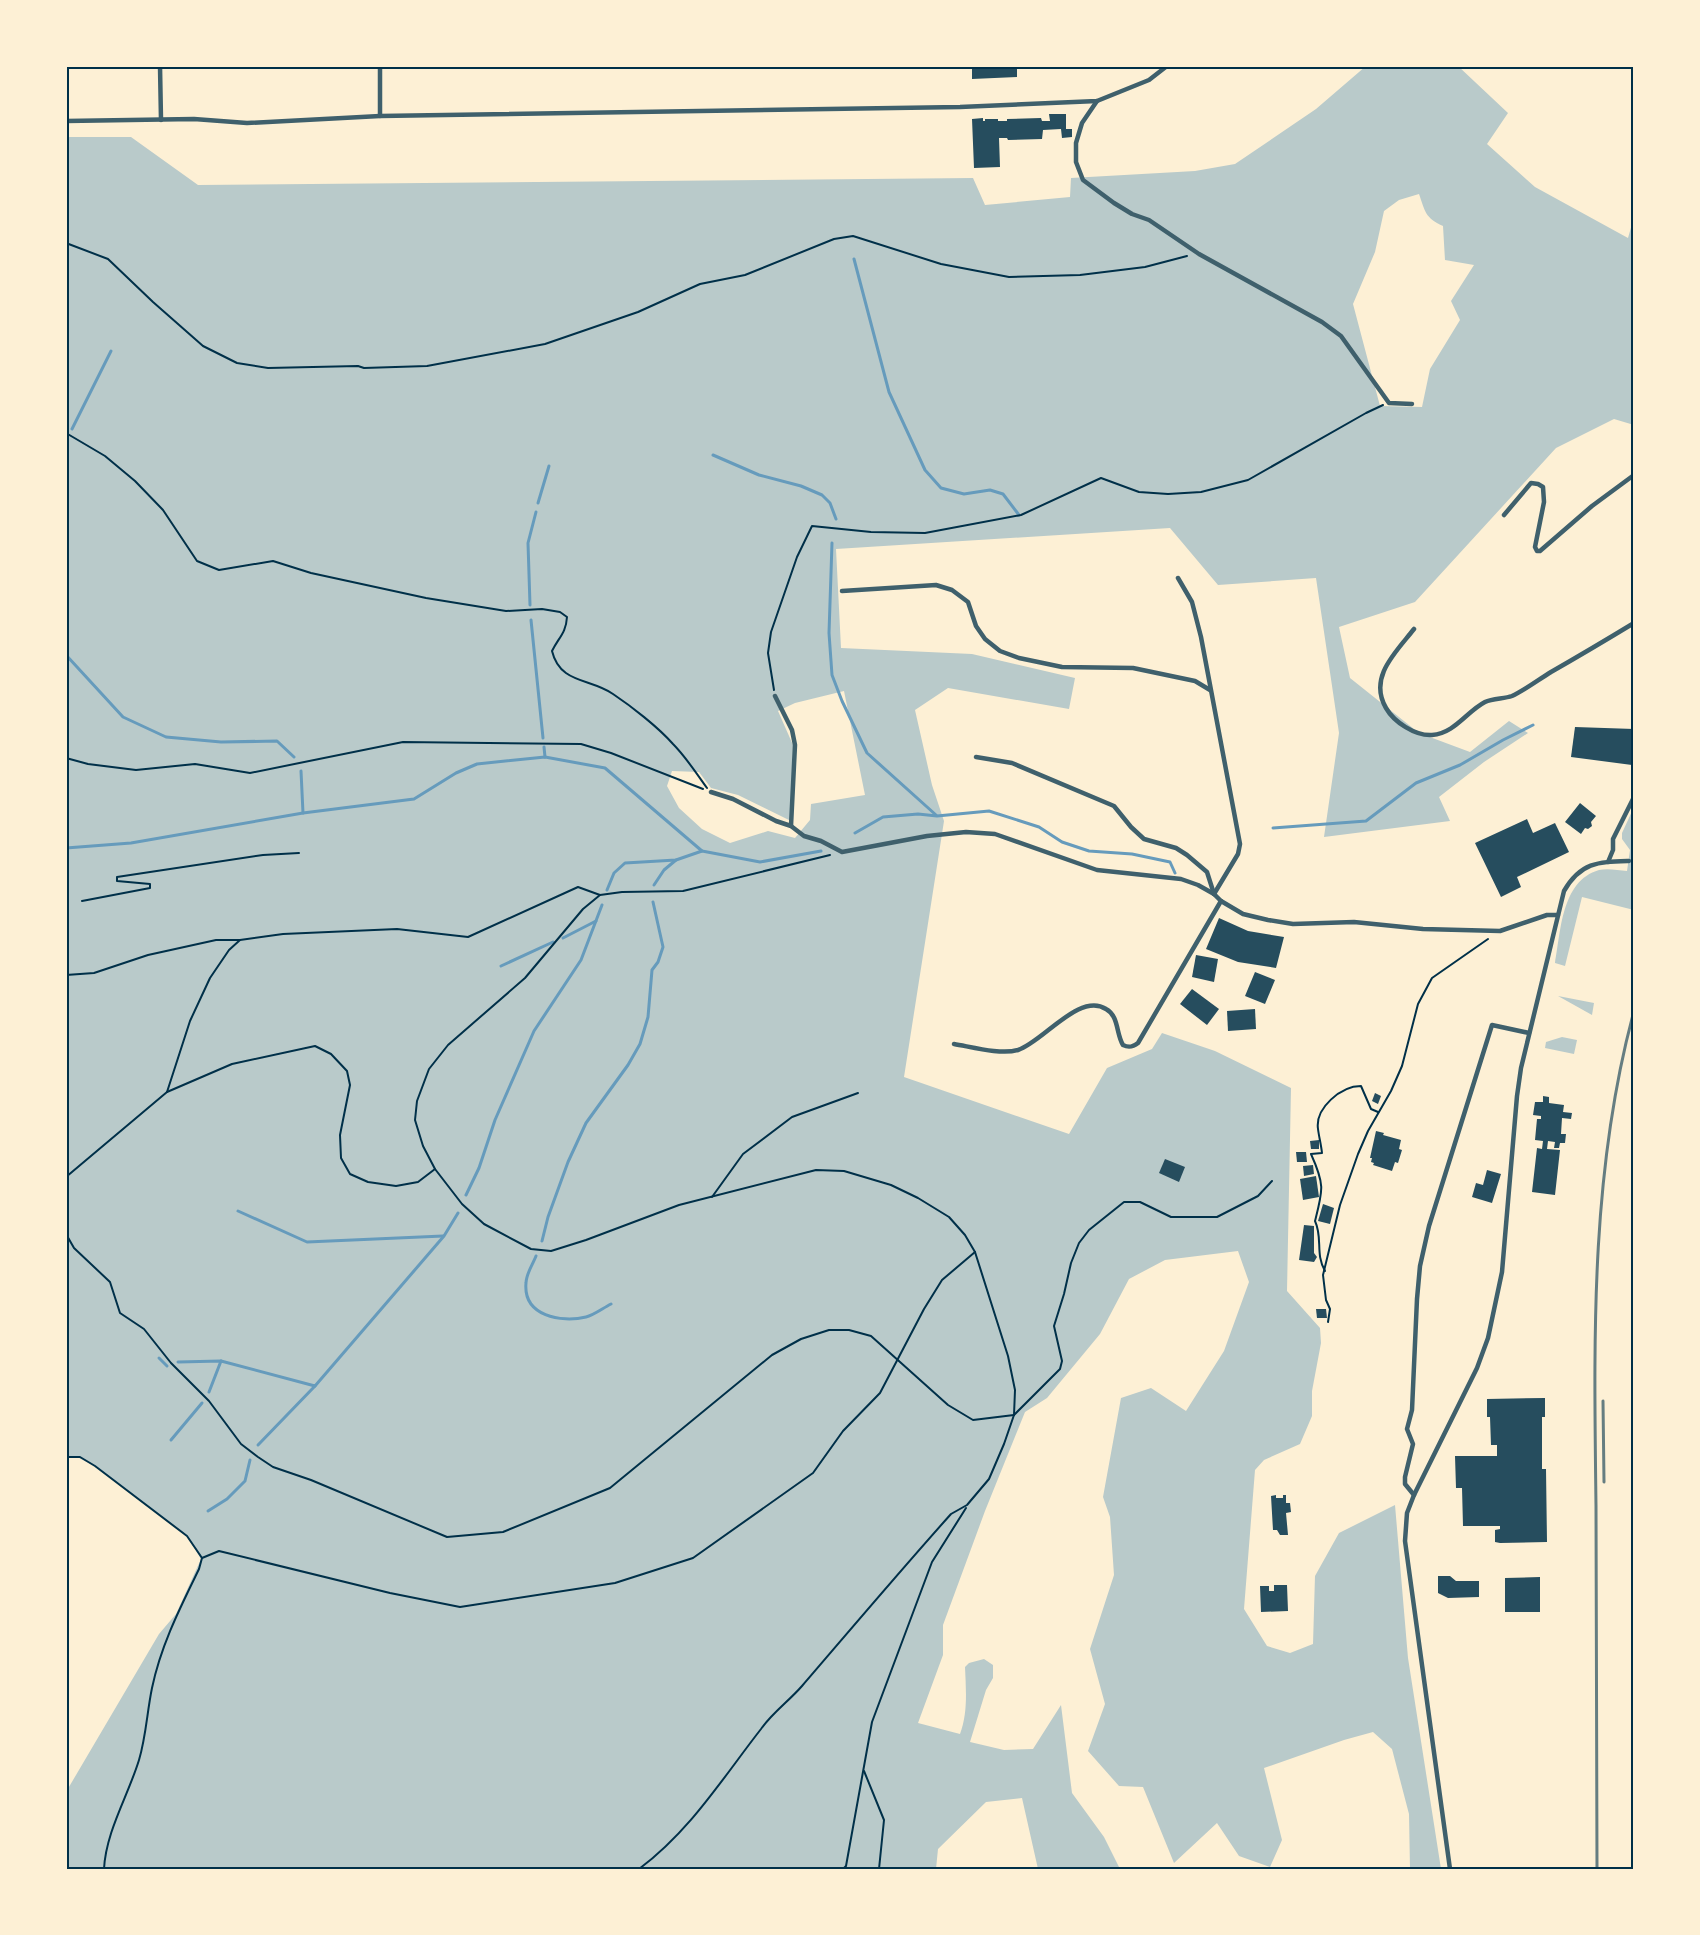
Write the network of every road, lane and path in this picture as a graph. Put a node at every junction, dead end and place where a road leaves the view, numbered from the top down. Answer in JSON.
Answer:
{"nodes":[{"id":1,"x":160,"y":66,"type":"edge"},
{"id":2,"x":380,"y":66,"type":"edge"},
{"id":3,"x":1167,"y":66,"type":"edge"},
{"id":4,"x":1097,"y":100,"type":"junction"},
{"id":5,"x":380,"y":116,"type":"junction"},
{"id":6,"x":161,"y":120,"type":"junction"},
{"id":7,"x":66,"y":121,"type":"edge"},
{"id":8,"x":66,"y":243,"type":"edge"},
{"id":9,"x":1199,"y":254,"type":"junction"},
{"id":10,"x":1389,"y":403,"type":"junction"},
{"id":11,"x":1412,"y":404,"type":"dead end"},
{"id":12,"x":66,"y":433,"type":"edge"},
{"id":13,"x":1634,"y":475,"type":"edge"},
{"id":14,"x":1504,"y":515,"type":"dead end"},
{"id":15,"x":1178,"y":578,"type":"dead end"},
{"id":16,"x":842,"y":591,"type":"dead end"},
{"id":17,"x":1634,"y":623,"type":"edge"},
{"id":18,"x":1414,"y":629,"type":"dead end"},
{"id":19,"x":1210,"y":690,"type":"junction"},
{"id":20,"x":775,"y":696,"type":"joint"},
{"id":21,"x":976,"y":757,"type":"dead end"},
{"id":22,"x":66,"y":758,"type":"edge"},
{"id":23,"x":711,"y":792,"type":"junction"},
{"id":24,"x":1634,"y":796,"type":"edge"},
{"id":25,"x":791,"y":826,"type":"junction"},
{"id":26,"x":843,"y":852,"type":"junction"},
{"id":27,"x":299,"y":853,"type":"dead end"},
{"id":28,"x":1629,"y":861,"type":"dead end"},
{"id":29,"x":1608,"y":862,"type":"junction"},
{"id":30,"x":1214,"y":894,"type":"junction"},
{"id":31,"x":600,"y":895,"type":"junction"},
{"id":32,"x":82,"y":901,"type":"dead end"},
{"id":33,"x":1221,"y":901,"type":"junction"},
{"id":34,"x":1558,"y":915,"type":"junction"},
{"id":35,"x":1500,"y":931,"type":"junction"},
{"id":36,"x":240,"y":940,"type":"junction"},
{"id":37,"x":66,"y":975,"type":"edge"},
{"id":38,"x":1529,"y":1033,"type":"junction"},
{"id":39,"x":954,"y":1044,"type":"dead end"},
{"id":40,"x":167,"y":1092,"type":"junction"},
{"id":41,"x":858,"y":1093,"type":"dead end"},
{"id":42,"x":1378,"y":1112,"type":"junction"},
{"id":43,"x":435,"y":1169,"type":"junction"},
{"id":44,"x":66,"y":1177,"type":"edge"},
{"id":45,"x":1272,"y":1181,"type":"dead end"},
{"id":46,"x":711,"y":1197,"type":"junction"},
{"id":47,"x":66,"y":1234,"type":"edge"},
{"id":48,"x":975,"y":1252,"type":"junction"},
{"id":49,"x":1325,"y":1271,"type":"junction"},
{"id":50,"x":1328,"y":1322,"type":"dead end"},
{"id":51,"x":899,"y":1359,"type":"junction"},
{"id":52,"x":1014,"y":1415,"type":"junction"},
{"id":53,"x":66,"y":1457,"type":"edge"},
{"id":54,"x":1414,"y":1495,"type":"junction"},
{"id":55,"x":967,"y":1505,"type":"junction"},
{"id":56,"x":202,"y":1558,"type":"junction"},
{"id":57,"x":863,"y":1770,"type":"junction"},
{"id":58,"x":104,"y":1869,"type":"edge"},
{"id":59,"x":639,"y":1869,"type":"edge"},
{"id":60,"x":843,"y":1869,"type":"edge"},
{"id":61,"x":879,"y":1869,"type":"edge"},
{"id":62,"x":1450,"y":1869,"type":"edge"}],
"edges":[{"from":1,"to":6,"type":"street"},
{"from":2,"to":5,"type":"street"},
{"from":3,"to":4,"type":"street"},
{"from":4,"to":5,"type":"street"},
{"from":4,"to":9,"type":"street"},
{"from":5,"to":6,"type":"street"},
{"from":6,"to":7,"type":"street"},
{"from":8,"to":9,"type":"path"},
{"from":9,"to":10,"type":"street"},
{"from":10,"to":11,"type":"street"},
{"from":10,"to":20,"type":"path"},
{"from":12,"to":23,"type":"path"},
{"from":13,"to":14,"type":"street"},
{"from":15,"to":19,"type":"street"},
{"from":16,"to":19,"type":"street"},
{"from":17,"to":18,"type":"street"},
{"from":19,"to":30,"type":"street"},
{"from":20,"to":25,"type":"street"},
{"from":21,"to":30,"type":"street"},
{"from":22,"to":23,"type":"path"},
{"from":23,"to":25,"type":"street"},
{"from":24,"to":29,"type":"street"},
{"from":25,"to":26,"type":"street"},
{"from":26,"to":30,"type":"street"},
{"from":26,"to":31,"type":"path"},
{"from":27,"to":32,"type":"path"},
{"from":28,"to":29,"type":"street"},
{"from":29,"to":34,"type":"street"},
{"from":30,"to":33,"type":"street"},
{"from":31,"to":36,"type":"path"},
{"from":31,"to":43,"type":"path"},
{"from":33,"to":35,"type":"street"},
{"from":33,"to":39,"type":"street"},
{"from":34,"to":35,"type":"street"},
{"from":34,"to":38,"type":"street"},
{"from":35,"to":42,"type":"path"},
{"from":36,"to":37,"type":"path"},
{"from":36,"to":40,"type":"path"},
{"from":38,"to":54,"type":"street"},
{"from":38,"to":54,"type":"street"},
{"from":40,"to":43,"type":"path"},
{"from":40,"to":44,"type":"path"},
{"from":41,"to":46,"type":"path"},
{"from":42,"to":49,"type":"path"},
{"from":42,"to":49,"type":"path"},
{"from":43,"to":46,"type":"path"},
{"from":45,"to":52,"type":"path"},
{"from":46,"to":48,"type":"path"},
{"from":47,"to":51,"type":"path"},
{"from":48,"to":51,"type":"path"},
{"from":48,"to":52,"type":"path"},
{"from":49,"to":50,"type":"path"},
{"from":51,"to":52,"type":"path"},
{"from":51,"to":56,"type":"path"},
{"from":52,"to":55,"type":"path"},
{"from":53,"to":56,"type":"path"},
{"from":54,"to":62,"type":"street"},
{"from":55,"to":57,"type":"path"},
{"from":55,"to":59,"type":"path"},
{"from":56,"to":58,"type":"path"},
{"from":57,"to":60,"type":"path"},
{"from":57,"to":61,"type":"path"}]}
